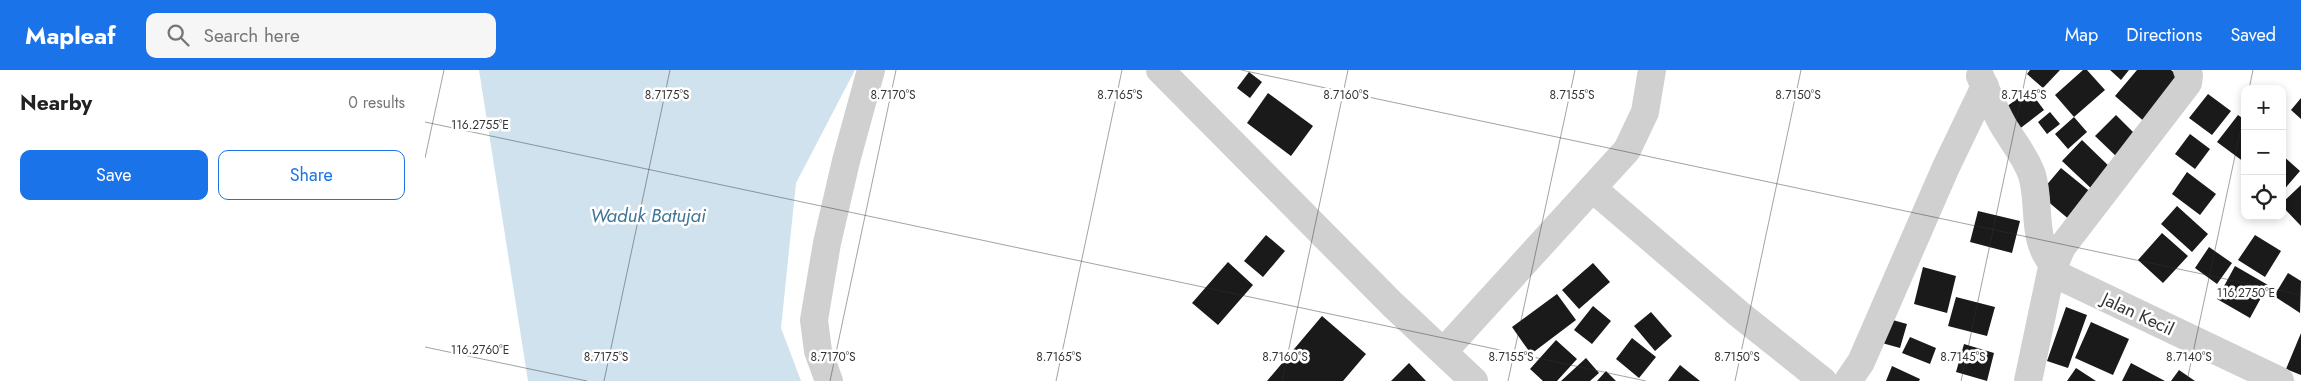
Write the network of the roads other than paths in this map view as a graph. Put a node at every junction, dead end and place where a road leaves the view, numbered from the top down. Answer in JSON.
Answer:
{"nodes":[{"id":1,"x":871,"y":70,"type":"edge"},
{"id":2,"x":1160,"y":70,"type":"edge"},
{"id":3,"x":1651,"y":70,"type":"edge"},
{"id":4,"x":2187,"y":70,"type":"edge"},
{"id":5,"x":1981,"y":78,"type":"edge"},
{"id":6,"x":1592,"y":188,"type":"junction"},
{"id":7,"x":2052,"y":268,"type":"junction"},
{"id":8,"x":1443,"y":352,"type":"junction"},
{"id":9,"x":829,"y":381,"type":"edge"},
{"id":10,"x":1474,"y":381,"type":"edge"},
{"id":11,"x":1823,"y":381,"type":"edge"},
{"id":12,"x":1848,"y":381,"type":"edge"},
{"id":13,"x":2028,"y":381,"type":"edge"},
{"id":14,"x":2279,"y":381,"type":"edge"}],
"edges":[{"from":1,"to":9,"type":"street"},
{"from":2,"to":8,"type":"street"},
{"from":3,"to":6,"type":"street"},
{"from":4,"to":7,"type":"street"},
{"from":5,"to":7,"type":"street"},
{"from":5,"to":12,"type":"street"},
{"from":6,"to":8,"type":"street"},
{"from":6,"to":11,"type":"street"},
{"from":7,"to":13,"type":"street"},
{"from":7,"to":14,"type":"street","name":"Jalan Kecil"},
{"from":8,"to":10,"type":"street"}]}
